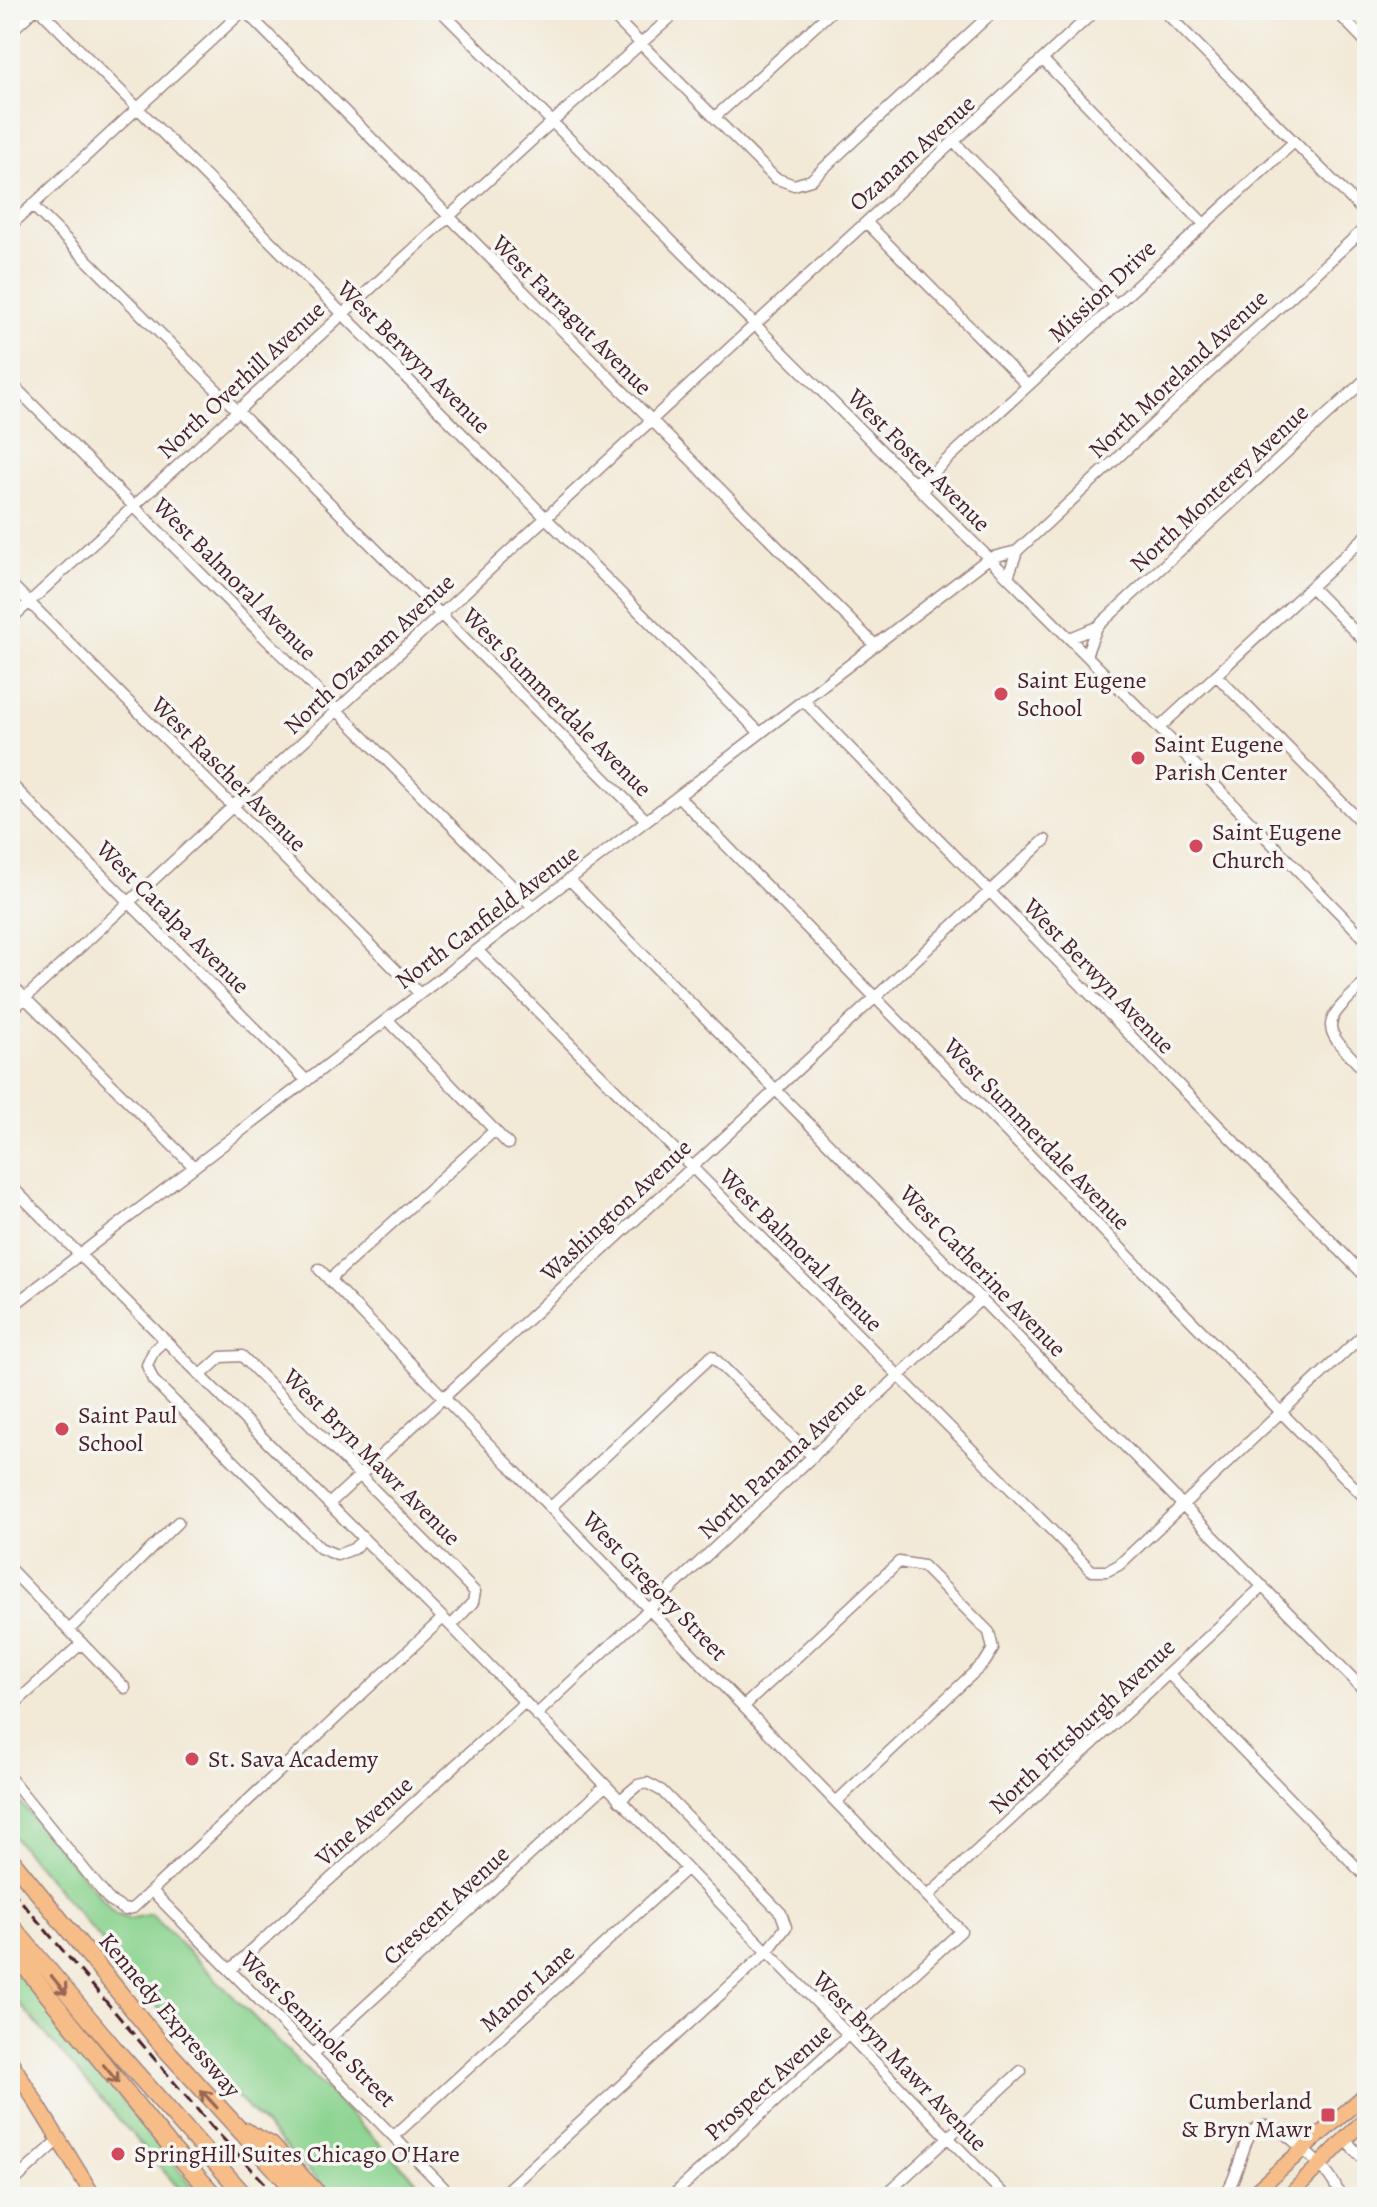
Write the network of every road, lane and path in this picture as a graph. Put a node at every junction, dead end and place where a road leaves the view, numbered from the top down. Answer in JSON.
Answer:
{"nodes":[{"id":1,"x":37,"y":10,"type":"edge"},
{"id":2,"x":244,"y":10,"type":"edge"},
{"id":3,"x":440,"y":10,"type":"edge"},
{"id":4,"x":607,"y":10,"type":"edge"},
{"id":5,"x":679,"y":10,"type":"edge"},
{"id":6,"x":833,"y":10,"type":"edge"},
{"id":7,"x":995,"y":10,"type":"edge"},
{"id":8,"x":1096,"y":10,"type":"edge"},
{"id":9,"x":1163,"y":10,"type":"edge"},
{"id":10,"x":1335,"y":10,"type":"edge"},
{"id":11,"x":10,"y":32,"type":"edge"},
{"id":12,"x":1367,"y":43,"type":"edge"},
{"id":13,"x":641,"y":45,"type":"junction"},
{"id":14,"x":1043,"y":60,"type":"junction"},
{"id":15,"x":138,"y":108,"type":"junction"},
{"id":16,"x":715,"y":117,"type":"junction"},
{"id":17,"x":553,"y":123,"type":"junction"},
{"id":18,"x":954,"y":142,"type":"junction"},
{"id":19,"x":1294,"y":142,"type":"junction"},
{"id":20,"x":32,"y":205,"type":"junction"},
{"id":21,"x":1367,"y":215,"type":"edge"},
{"id":22,"x":447,"y":218,"type":"junction"},
{"id":23,"x":866,"y":222,"type":"junction"},
{"id":24,"x":1204,"y":224,"type":"junction"},
{"id":25,"x":10,"y":226,"type":"edge"},
{"id":26,"x":1367,"y":226,"type":"edge"},
{"id":27,"x":1116,"y":305,"type":"junction"},
{"id":28,"x":343,"y":314,"type":"junction"},
{"id":29,"x":755,"y":325,"type":"junction"},
{"id":30,"x":1367,"y":378,"type":"edge"},
{"id":31,"x":10,"y":382,"type":"edge"},
{"id":32,"x":1028,"y":386,"type":"junction"},
{"id":33,"x":238,"y":410,"type":"junction"},
{"id":34,"x":650,"y":421,"type":"junction"},
{"id":35,"x":918,"y":487,"type":"junction"},
{"id":36,"x":134,"y":506,"type":"junction"},
{"id":37,"x":546,"y":518,"type":"junction"},
{"id":38,"x":1367,"y":535,"type":"edge"},
{"id":39,"x":1017,"y":551,"type":"junction"},
{"id":40,"x":989,"y":558,"type":"junction"},
{"id":41,"x":1008,"y":577,"type":"junction"},
{"id":42,"x":10,"y":583,"type":"edge"},
{"id":43,"x":1311,"y":587,"type":"junction"},
{"id":44,"x":29,"y":602,"type":"junction"},
{"id":45,"x":441,"y":614,"type":"junction"},
{"id":46,"x":10,"y":620,"type":"edge"},
{"id":47,"x":1097,"y":627,"type":"junction"},
{"id":48,"x":1070,"y":638,"type":"junction"},
{"id":49,"x":1367,"y":644,"type":"edge"},
{"id":50,"x":875,"y":645,"type":"junction"},
{"id":51,"x":1086,"y":655,"type":"junction"},
{"id":52,"x":1216,"y":675,"type":"junction"},
{"id":53,"x":803,"y":700,"type":"junction"},
{"id":54,"x":337,"y":710,"type":"junction"},
{"id":55,"x":1159,"y":728,"type":"junction"},
{"id":56,"x":760,"y":733,"type":"junction"},
{"id":57,"x":10,"y":783,"type":"edge"},
{"id":58,"x":678,"y":796,"type":"junction"},
{"id":59,"x":233,"y":807,"type":"junction"},
{"id":60,"x":646,"y":820,"type":"junction"},
{"id":61,"x":1367,"y":828,"type":"edge"},
{"id":62,"x":1045,"y":840,"type":"dead end"},
{"id":63,"x":569,"y":879,"type":"junction"},
{"id":64,"x":988,"y":891,"type":"junction"},
{"id":65,"x":130,"y":902,"type":"junction"},
{"id":66,"x":533,"y":907,"type":"junction"},
{"id":67,"x":1367,"y":941,"type":"edge"},
{"id":68,"x":477,"y":950,"type":"junction"},
{"id":69,"x":1367,"y":981,"type":"edge"},
{"id":70,"x":10,"y":983,"type":"edge"},
{"id":71,"x":420,"y":994,"type":"junction"},
{"id":72,"x":875,"y":997,"type":"junction"},
{"id":73,"x":25,"y":998,"type":"junction"},
{"id":74,"x":10,"y":1012,"type":"edge"},
{"id":75,"x":387,"y":1019,"type":"junction"},
{"id":76,"x":1367,"y":1073,"type":"edge"},
{"id":77,"x":307,"y":1081,"type":"junction"},
{"id":78,"x":777,"y":1088,"type":"junction"},
{"id":79,"x":495,"y":1130,"type":"junction"},
{"id":80,"x":508,"y":1144,"type":"dead end"},
{"id":81,"x":194,"y":1167,"type":"junction"},
{"id":82,"x":692,"y":1167,"type":"junction"},
{"id":83,"x":10,"y":1185,"type":"edge"},
{"id":84,"x":80,"y":1255,"type":"junction"},
{"id":85,"x":319,"y":1269,"type":"dead end"},
{"id":86,"x":1367,"y":1278,"type":"edge"},
{"id":87,"x":329,"y":1280,"type":"junction"},
{"id":88,"x":982,"y":1298,"type":"junction"},
{"id":89,"x":10,"y":1308,"type":"edge"},
{"id":90,"x":1367,"y":1331,"type":"edge"},
{"id":91,"x":165,"y":1340,"type":"junction"},
{"id":92,"x":201,"y":1375,"type":"junction"},
{"id":93,"x":898,"y":1377,"type":"junction"},
{"id":94,"x":444,"y":1397,"type":"junction"},
{"id":95,"x":1281,"y":1412,"type":"junction"},
{"id":96,"x":813,"y":1457,"type":"junction"},
{"id":97,"x":362,"y":1474,"type":"junction"},
{"id":98,"x":1367,"y":1500,"type":"edge"},
{"id":99,"x":329,"y":1504,"type":"junction"},
{"id":100,"x":1183,"y":1504,"type":"junction"},
{"id":101,"x":551,"y":1507,"type":"junction"},
{"id":102,"x":178,"y":1522,"type":"dead end"},
{"id":103,"x":364,"y":1539,"type":"junction"},
{"id":104,"x":10,"y":1569,"type":"edge"},
{"id":105,"x":1263,"y":1586,"type":"junction"},
{"id":106,"x":651,"y":1610,"type":"junction"},
{"id":107,"x":447,"y":1622,"type":"junction"},
{"id":108,"x":69,"y":1630,"type":"junction"},
{"id":109,"x":82,"y":1643,"type":"junction"},
{"id":110,"x":1169,"y":1674,"type":"junction"},
{"id":111,"x":125,"y":1688,"type":"dead end"},
{"id":112,"x":1367,"y":1693,"type":"edge"},
{"id":113,"x":524,"y":1703,"type":"junction"},
{"id":114,"x":744,"y":1706,"type":"junction"},
{"id":115,"x":10,"y":1708,"type":"edge"},
{"id":116,"x":536,"y":1715,"type":"junction"},
{"id":117,"x":10,"y":1778,"type":"edge"},
{"id":118,"x":605,"y":1786,"type":"junction"},
{"id":119,"x":619,"y":1801,"type":"junction"},
{"id":120,"x":837,"y":1801,"type":"junction"},
{"id":121,"x":10,"y":1858,"type":"edge"},
{"id":122,"x":686,"y":1869,"type":"junction"},
{"id":123,"x":1367,"y":1878,"type":"edge"},
{"id":124,"x":152,"y":1891,"type":"junction"},
{"id":125,"x":929,"y":1895,"type":"junction"},
{"id":126,"x":10,"y":1924,"type":"edge"},
{"id":127,"x":961,"y":1931,"type":"joint"},
{"id":128,"x":10,"y":1948,"type":"edge"},
{"id":129,"x":767,"y":1952,"type":"junction"},
{"id":130,"x":231,"y":1969,"type":"junction"},
{"id":131,"x":848,"y":2036,"type":"junction"},
{"id":132,"x":313,"y":2054,"type":"junction"},
{"id":133,"x":10,"y":2060,"type":"edge"},
{"id":134,"x":1021,"y":2071,"type":"dead end"},
{"id":135,"x":1367,"y":2093,"type":"edge"},
{"id":136,"x":1367,"y":2117,"type":"edge"},
{"id":137,"x":231,"y":2124,"type":"junction"},
{"id":138,"x":394,"y":2136,"type":"junction"},
{"id":139,"x":948,"y":2138,"type":"junction"},
{"id":140,"x":1344,"y":2139,"type":"junction"},
{"id":141,"x":59,"y":2140,"type":"junction"},
{"id":142,"x":1304,"y":2150,"type":"junction"},
{"id":143,"x":1367,"y":2163,"type":"edge"},
{"id":144,"x":1318,"y":2165,"type":"junction"},
{"id":145,"x":10,"y":2185,"type":"edge"},
{"id":146,"x":94,"y":2197,"type":"edge"},
{"id":147,"x":216,"y":2197,"type":"edge"},
{"id":148,"x":246,"y":2197,"type":"edge"},
{"id":149,"x":301,"y":2197,"type":"edge"},
{"id":150,"x":321,"y":2197,"type":"edge"},
{"id":151,"x":453,"y":2197,"type":"edge"},
{"id":152,"x":499,"y":2197,"type":"edge"},
{"id":153,"x":671,"y":2197,"type":"edge"},
{"id":154,"x":883,"y":2197,"type":"edge"},
{"id":155,"x":1006,"y":2197,"type":"edge"},
{"id":156,"x":1222,"y":2197,"type":"edge"},
{"id":157,"x":1249,"y":2197,"type":"edge"},
{"id":158,"x":1288,"y":2197,"type":"edge"},
{"id":159,"x":1340,"y":2197,"type":"edge"}],
"edges":[{"from":1,"to":11,"type":"street"},
{"from":1,"to":15,"type":"street","name":"West Berwyn Avenue"},
{"from":2,"to":15,"type":"street"},
{"from":2,"to":22,"type":"street","name":"West Farragut Avenue"},
{"from":3,"to":17,"type":"street","name":"West Foster Avenue"},
{"from":4,"to":13,"type":"street"},
{"from":5,"to":13,"type":"street","name":"North Overhill Avenue"},
{"from":6,"to":16,"type":"street"},
{"from":7,"to":16,"type":"street"},
{"from":8,"to":14,"type":"street","name":"Ozanam Avenue"},
{"from":9,"to":19,"type":"street"},
{"from":10,"to":12,"type":"street"},
{"from":13,"to":16,"type":"street"},
{"from":13,"to":17,"type":"street","name":"North Overhill Avenue"},
{"from":14,"to":18,"type":"street","name":"Ozanam Avenue"},
{"from":14,"to":24,"type":"street"},
{"from":15,"to":20,"type":"street"},
{"from":15,"to":28,"type":"street","name":"West Berwyn Avenue"},
{"from":17,"to":22,"type":"street","name":"North Overhill Avenue"},
{"from":17,"to":29,"type":"street","name":"West Foster Avenue"},
{"from":18,"to":23,"type":"street","name":"Ozanam Avenue"},
{"from":18,"to":27,"type":"street"},
{"from":19,"to":21,"type":"street"},
{"from":19,"to":24,"type":"street","name":"Mission Drive"},
{"from":20,"to":25,"type":"street"},
{"from":20,"to":33,"type":"street","name":"West Summerdale Avenue"},
{"from":22,"to":28,"type":"street","name":"North Overhill Avenue"},
{"from":22,"to":34,"type":"street","name":"West Farragut Avenue"},
{"from":23,"to":29,"type":"street","name":"Ozanam Avenue"},
{"from":23,"to":32,"type":"street"},
{"from":24,"to":27,"type":"street","name":"Mission Drive"},
{"from":26,"to":39,"type":"street","name":"North Moreland Avenue"},
{"from":27,"to":32,"type":"street","name":"Mission Drive"},
{"from":28,"to":33,"type":"street","name":"North Overhill Avenue"},
{"from":28,"to":37,"type":"street","name":"West Berwyn Avenue"},
{"from":29,"to":34,"type":"street","name":"North Ozanam Avenue"},
{"from":29,"to":35,"type":"street","name":"West Foster Avenue"},
{"from":30,"to":47,"type":"street","name":"North Monterey Avenue"},
{"from":31,"to":36,"type":"street","name":"West Balmoral Avenue"},
{"from":32,"to":35,"type":"street","name":"Mission Drive"},
{"from":33,"to":36,"type":"street","name":"North Overhill Avenue"},
{"from":33,"to":45,"type":"street","name":"West Summerdale Avenue"},
{"from":34,"to":37,"type":"street","name":"North Ozanam Avenue"},
{"from":34,"to":50,"type":"street","name":"West Farragut Avenue"},
{"from":35,"to":40,"type":"street","name":"West Foster Avenue"},
{"from":36,"to":44,"type":"street","name":"North Overhill Avenue"},
{"from":36,"to":54,"type":"street","name":"West Balmoral Avenue"},
{"from":37,"to":45,"type":"street","name":"North Ozanam Avenue"},
{"from":37,"to":56,"type":"street","name":"West Berwyn Avenue"},
{"from":38,"to":43,"type":"street"},
{"from":39,"to":40,"type":"street","name":"North Moreland Avenue"},
{"from":39,"to":41,"type":"street","name":"North Moreland Avenue"},
{"from":40,"to":41,"type":"street","name":"West Foster Avenue"},
{"from":40,"to":50,"type":"street","name":"North Canfield Avenue"},
{"from":41,"to":48,"type":"street","name":"West Foster Avenue"},
{"from":42,"to":44,"type":"street","name":"West Rascher Avenue"},
{"from":43,"to":49,"type":"street"},
{"from":43,"to":52,"type":"street"},
{"from":44,"to":46,"type":"street","name":"North Overhill Avenue"},
{"from":44,"to":59,"type":"street","name":"West Rascher Avenue"},
{"from":45,"to":54,"type":"street","name":"North Ozanam Avenue"},
{"from":45,"to":60,"type":"street","name":"West Summerdale Avenue"},
{"from":47,"to":48,"type":"street","name":"North Monterey Avenue"},
{"from":47,"to":51,"type":"street","name":"North Monterey Avenue"},
{"from":48,"to":51,"type":"street","name":"West Foster Avenue"},
{"from":50,"to":53,"type":"street","name":"North Canfield Avenue"},
{"from":51,"to":55,"type":"street","name":"West Foster Avenue"},
{"from":52,"to":55,"type":"street"},
{"from":52,"to":61,"type":"street"},
{"from":53,"to":56,"type":"street","name":"North Canfield Avenue"},
{"from":53,"to":64,"type":"street","name":"West Berwyn Avenue"},
{"from":54,"to":59,"type":"street","name":"North Ozanam Avenue"},
{"from":54,"to":66,"type":"street","name":"West Balmoral Avenue"},
{"from":55,"to":67,"type":"street","name":"West Foster Avenue"},
{"from":56,"to":58,"type":"street","name":"North Canfield Avenue"},
{"from":57,"to":65,"type":"street","name":"West Catalpa Avenue"},
{"from":58,"to":60,"type":"street","name":"North Canfield Avenue"},
{"from":58,"to":72,"type":"street","name":"West Summerdale Avenue"},
{"from":59,"to":65,"type":"street","name":"North Ozanam Avenue"},
{"from":59,"to":71,"type":"street","name":"West Rascher Avenue"},
{"from":60,"to":63,"type":"street","name":"North Canfield Avenue"},
{"from":62,"to":64,"type":"street","name":"Washington Avenue"},
{"from":63,"to":66,"type":"street","name":"North Canfield Avenue"},
{"from":63,"to":78,"type":"street","name":"West Catherine Avenue"},
{"from":64,"to":72,"type":"street","name":"Washington Avenue"},
{"from":64,"to":86,"type":"street","name":"West Berwyn Avenue"},
{"from":65,"to":73,"type":"street","name":"North Ozanam Avenue"},
{"from":65,"to":77,"type":"street","name":"West Catalpa Avenue"},
{"from":66,"to":68,"type":"street","name":"North Canfield Avenue"},
{"from":68,"to":71,"type":"street","name":"North Canfield Avenue"},
{"from":68,"to":82,"type":"street","name":"West Balmoral Avenue"},
{"from":69,"to":76,"type":"street"},
{"from":70,"to":73,"type":"street"},
{"from":71,"to":75,"type":"street","name":"North Canfield Avenue"},
{"from":72,"to":78,"type":"street","name":"Washington Avenue"},
{"from":72,"to":95,"type":"street","name":"West Summerdale Avenue"},
{"from":73,"to":74,"type":"street","name":"North Ozanam Avenue"},
{"from":73,"to":81,"type":"street"},
{"from":75,"to":77,"type":"street","name":"North Canfield Avenue"},
{"from":75,"to":79,"type":"street"},
{"from":77,"to":81,"type":"street","name":"North Canfield Avenue"},
{"from":78,"to":82,"type":"street","name":"Washington Avenue"},
{"from":78,"to":88,"type":"street","name":"West Catherine Avenue"},
{"from":79,"to":80,"type":"street"},
{"from":79,"to":87,"type":"street"},
{"from":81,"to":84,"type":"street","name":"North Canfield Avenue"},
{"from":82,"to":93,"type":"street","name":"West Balmoral Avenue"},
{"from":82,"to":94,"type":"street","name":"Washington Avenue"},
{"from":83,"to":84,"type":"street","name":"West Bryn Mawr Avenue"},
{"from":84,"to":89,"type":"street","name":"North Canfield Avenue"},
{"from":84,"to":91,"type":"street","name":"West Bryn Mawr Avenue"},
{"from":85,"to":87,"type":"street","name":"West Gregory Street"},
{"from":87,"to":94,"type":"street","name":"West Gregory Street"},
{"from":88,"to":93,"type":"street","name":"North Panama Avenue"},
{"from":88,"to":100,"type":"street","name":"West Catherine Avenue"},
{"from":90,"to":95,"type":"street"},
{"from":91,"to":92,"type":"street","name":"West Bryn Mawr Avenue"},
{"from":91,"to":103,"type":"street"},
{"from":92,"to":97,"type":"street","name":"West Bryn Mawr Avenue"},
{"from":92,"to":99,"type":"street","name":"West Bryn Mawr Avenue"},
{"from":93,"to":96,"type":"street","name":"North Panama Avenue"},
{"from":93,"to":100,"type":"street","name":"West Balmoral Avenue"},
{"from":94,"to":97,"type":"street","name":"Washington Avenue"},
{"from":94,"to":101,"type":"street","name":"West Gregory Street"},
{"from":95,"to":98,"type":"street","name":"West Summerdale Avenue"},
{"from":95,"to":100,"type":"street"},
{"from":96,"to":101,"type":"street"},
{"from":96,"to":106,"type":"street","name":"North Panama Avenue"},
{"from":97,"to":99,"type":"street","name":"Washington Avenue"},
{"from":97,"to":107,"type":"street","name":"West Bryn Mawr Avenue"},
{"from":99,"to":103,"type":"street","name":"West Bryn Mawr Avenue"},
{"from":100,"to":105,"type":"street","name":"West Catherine Avenue"},
{"from":101,"to":106,"type":"street","name":"West Gregory Street"},
{"from":102,"to":108,"type":"street"},
{"from":103,"to":107,"type":"street","name":"West Bryn Mawr Avenue"},
{"from":104,"to":108,"type":"street"},
{"from":105,"to":110,"type":"street","name":"North Pittsburgh Avenue"},
{"from":105,"to":112,"type":"street","name":"West Catherine Avenue"},
{"from":106,"to":114,"type":"street","name":"West Gregory Street"},
{"from":106,"to":116,"type":"street","name":"North Panama Avenue"},
{"from":107,"to":113,"type":"street","name":"West Bryn Mawr Avenue"},
{"from":107,"to":124,"type":"street"},
{"from":108,"to":109,"type":"street"},
{"from":109,"to":111,"type":"street"},
{"from":109,"to":115,"type":"street"},
{"from":110,"to":123,"type":"street"},
{"from":110,"to":125,"type":"street","name":"North Pittsburgh Avenue"},
{"from":113,"to":116,"type":"street","name":"West Bryn Mawr Avenue"},
{"from":113,"to":130,"type":"street","name":"Vine Avenue"},
{"from":114,"to":120,"type":"street","name":"West Gregory Street"},
{"from":114,"to":120,"type":"street"},
{"from":116,"to":118,"type":"street","name":"West Bryn Mawr Avenue"},
{"from":117,"to":124,"type":"street"},
{"from":118,"to":119,"type":"street","name":"West Bryn Mawr Avenue"},
{"from":118,"to":132,"type":"street","name":"Crescent Avenue"},
{"from":119,"to":122,"type":"street","name":"West Bryn Mawr Avenue"},
{"from":119,"to":129,"type":"street"},
{"from":120,"to":125,"type":"street","name":"West Gregory Street"},
{"from":137,"to":121,"type":"highway","name":"Kennedy Expressway","one_way":true},
{"from":122,"to":129,"type":"street","name":"West Bryn Mawr Avenue"},
{"from":122,"to":138,"type":"street","name":"Manor Lane"},
{"from":124,"to":130,"type":"street","name":"West Seminole Street"},
{"from":125,"to":127,"type":"street","name":"West Gregory Street"},
{"from":126,"to":148,"type":"highway","one_way":true},
{"from":127,"to":131,"type":"street","name":"Prospect Avenue"},
{"from":128,"to":147,"type":"highway","one_way":true},
{"from":129,"to":131,"type":"street","name":"West Bryn Mawr Avenue"},
{"from":129,"to":152,"type":"street"},
{"from":130,"to":132,"type":"street","name":"West Seminole Street"},
{"from":131,"to":139,"type":"street","name":"West Bryn Mawr Avenue"},
{"from":131,"to":153,"type":"street","name":"Prospect Avenue"},
{"from":132,"to":138,"type":"street","name":"West Seminole Street"},
{"from":133,"to":141,"type":"main road"},
{"from":134,"to":139,"type":"street"},
{"from":135,"to":142,"type":"main road"},
{"from":136,"to":140,"type":"main road"},
{"from":137,"to":149,"type":"highway","name":"Kennedy Expressway"},
{"from":137,"to":150,"type":"highway"},
{"from":138,"to":151,"type":"street","name":"West Seminole Street"},
{"from":139,"to":154,"type":"street"},
{"from":139,"to":155,"type":"street","name":"West Bryn Mawr Avenue"},
{"from":140,"to":143,"type":"street"},
{"from":140,"to":144,"type":"main road"},
{"from":141,"to":145,"type":"street"},
{"from":141,"to":146,"type":"main road"},
{"from":142,"to":144,"type":"street"},
{"from":142,"to":156,"type":"street"},
{"from":142,"to":157,"type":"main road"},
{"from":144,"to":158,"type":"main road"},
{"from":144,"to":159,"type":"street"}]}
